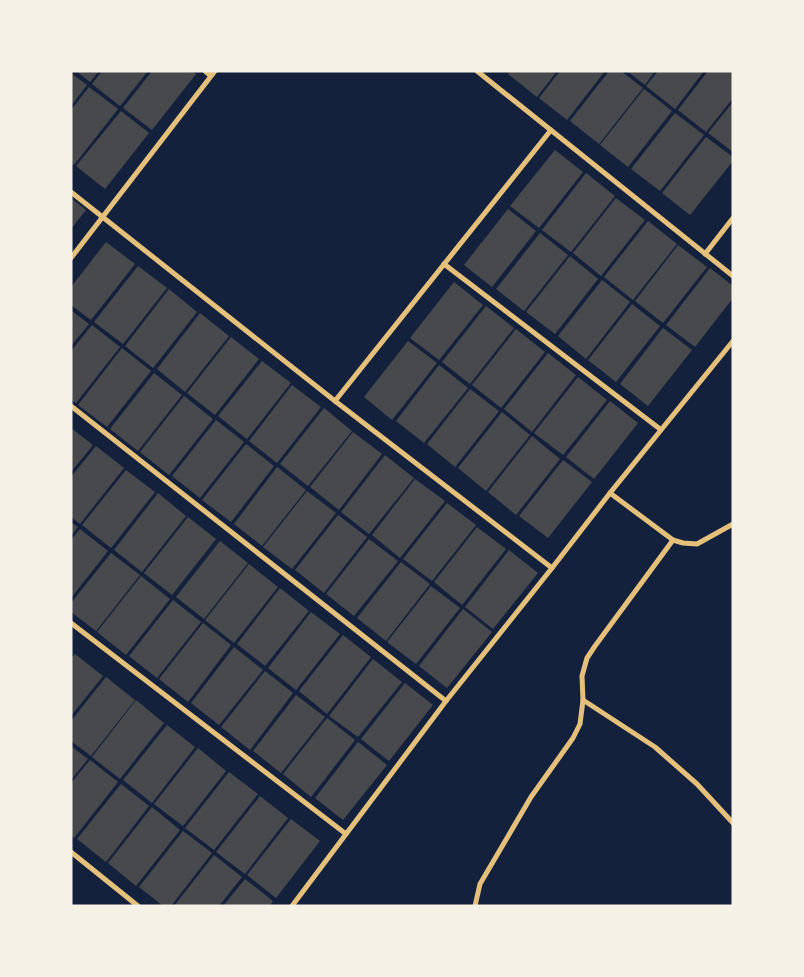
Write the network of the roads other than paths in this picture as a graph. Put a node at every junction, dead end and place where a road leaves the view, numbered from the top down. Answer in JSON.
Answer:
{"nodes":[{"id":1,"x":205,"y":71,"type":"edge"},
{"id":2,"x":477,"y":71,"type":"edge"},
{"id":3,"x":213,"y":74,"type":"edge"},
{"id":4,"x":550,"y":130,"type":"junction"},
{"id":5,"x":71,"y":192,"type":"edge"},
{"id":6,"x":102,"y":217,"type":"junction"},
{"id":7,"x":733,"y":218,"type":"edge"},
{"id":8,"x":706,"y":254,"type":"junction"},
{"id":9,"x":71,"y":258,"type":"edge"},
{"id":10,"x":444,"y":264,"type":"junction"},
{"id":11,"x":733,"y":276,"type":"edge"},
{"id":12,"x":733,"y":341,"type":"edge"},
{"id":13,"x":335,"y":401,"type":"junction"},
{"id":14,"x":71,"y":406,"type":"edge"},
{"id":15,"x":660,"y":429,"type":"junction"},
{"id":16,"x":610,"y":492,"type":"junction"},
{"id":17,"x":733,"y":524,"type":"edge"},
{"id":18,"x":673,"y":540,"type":"junction"},
{"id":19,"x":552,"y":568,"type":"junction"},
{"id":20,"x":71,"y":623,"type":"edge"},
{"id":21,"x":583,"y":700,"type":"junction"},
{"id":22,"x":446,"y":701,"type":"junction"},
{"id":23,"x":733,"y":822,"type":"edge"},
{"id":24,"x":346,"y":834,"type":"junction"},
{"id":25,"x":71,"y":852,"type":"edge"},
{"id":26,"x":138,"y":906,"type":"edge"},
{"id":27,"x":292,"y":906,"type":"edge"},
{"id":28,"x":475,"y":906,"type":"edge"}],
"edges":[{"from":1,"to":3,"type":"street"},
{"from":2,"to":4,"type":"street"},
{"from":3,"to":6,"type":"street"},
{"from":4,"to":8,"type":"street"},
{"from":4,"to":10,"type":"street"},
{"from":5,"to":6,"type":"street"},
{"from":6,"to":9,"type":"street"},
{"from":6,"to":13,"type":"street"},
{"from":7,"to":8,"type":"street"},
{"from":8,"to":11,"type":"street"},
{"from":10,"to":13,"type":"street"},
{"from":10,"to":15,"type":"street"},
{"from":12,"to":15,"type":"street"},
{"from":13,"to":19,"type":"street"},
{"from":14,"to":22,"type":"street"},
{"from":15,"to":16,"type":"street"},
{"from":16,"to":18,"type":"street"},
{"from":16,"to":19,"type":"street"},
{"from":17,"to":18,"type":"street"},
{"from":18,"to":21,"type":"street"},
{"from":19,"to":22,"type":"street"},
{"from":20,"to":24,"type":"street"},
{"from":21,"to":23,"type":"street"},
{"from":21,"to":28,"type":"street"},
{"from":22,"to":24,"type":"street"},
{"from":24,"to":27,"type":"street"},
{"from":25,"to":26,"type":"street"}]}
